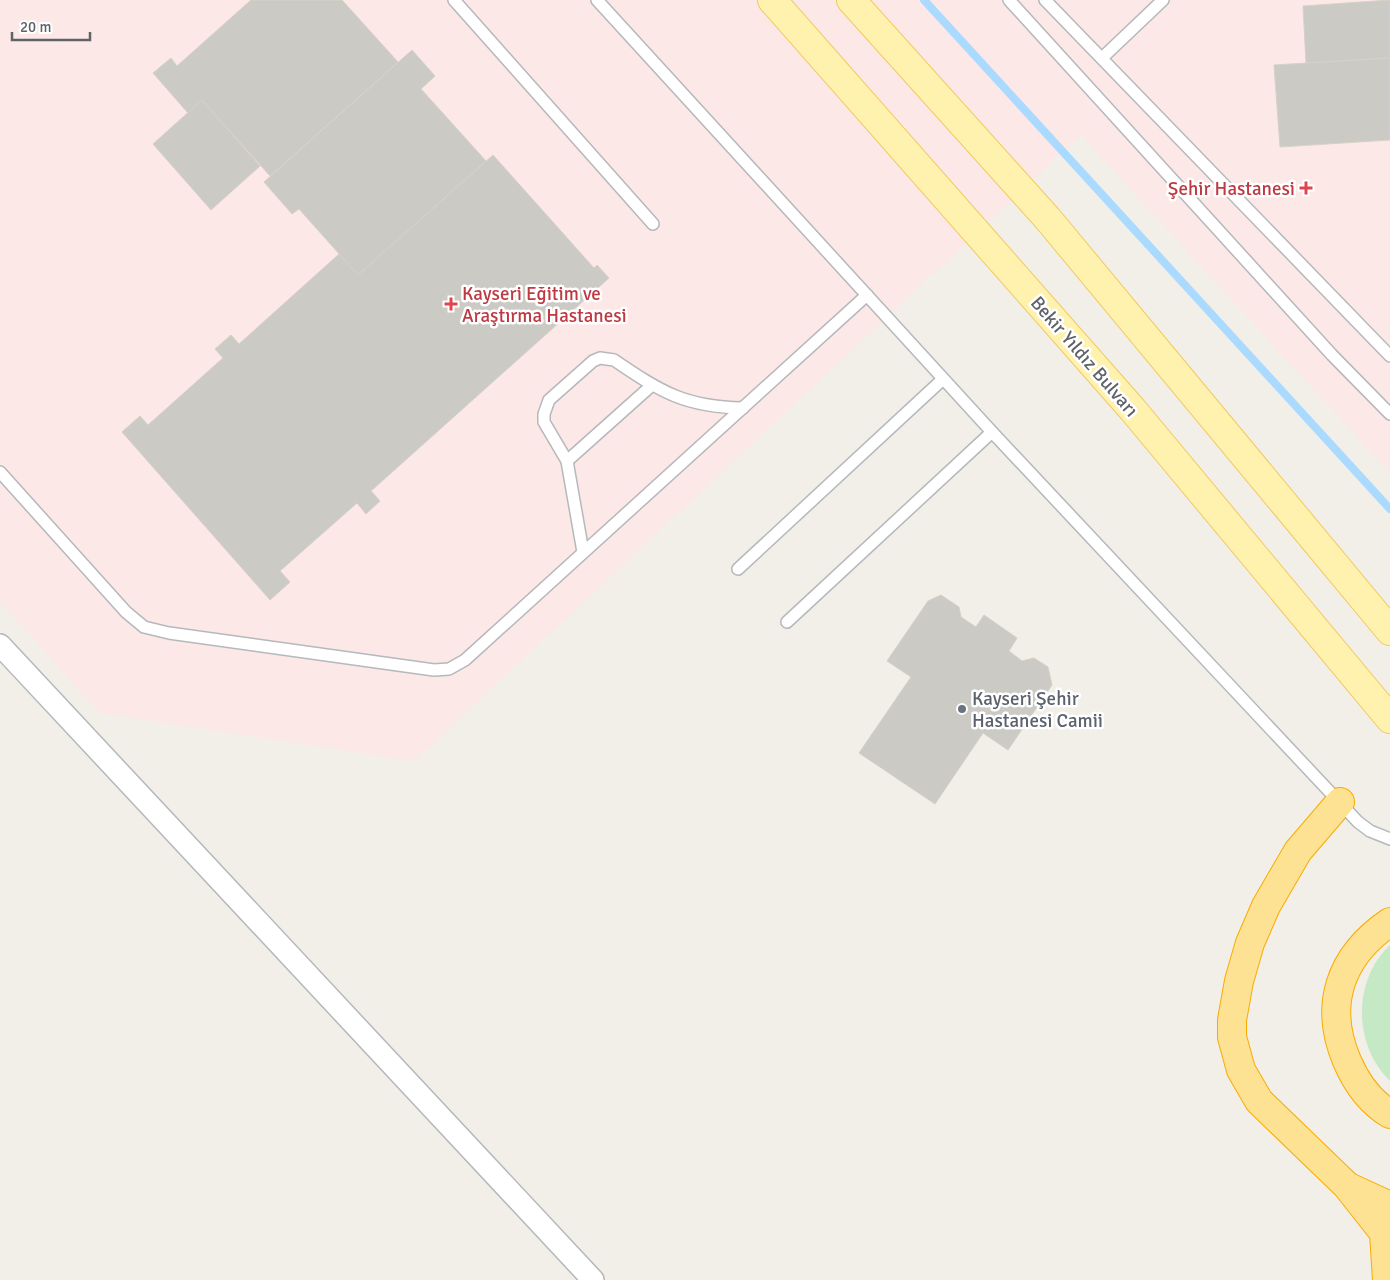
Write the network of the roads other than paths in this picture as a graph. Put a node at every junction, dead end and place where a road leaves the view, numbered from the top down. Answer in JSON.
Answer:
{"nodes":[{"id":1,"x":454,"y":0,"type":"edge"},
{"id":2,"x":597,"y":0,"type":"edge"},
{"id":3,"x":772,"y":0,"type":"edge"},
{"id":4,"x":851,"y":0,"type":"edge"},
{"id":5,"x":1009,"y":0,"type":"edge"},
{"id":6,"x":1045,"y":0,"type":"edge"},
{"id":7,"x":1163,"y":0,"type":"edge"},
{"id":8,"x":1102,"y":58,"type":"junction"},
{"id":9,"x":653,"y":224,"type":"dead end"},
{"id":10,"x":867,"y":295,"type":"junction"},
{"id":11,"x":1390,"y":356,"type":"edge"},
{"id":12,"x":943,"y":379,"type":"junction"},
{"id":13,"x":651,"y":386,"type":"junction"},
{"id":14,"x":743,"y":408,"type":"junction"},
{"id":15,"x":1390,"y":414,"type":"edge"},
{"id":16,"x":992,"y":432,"type":"junction"},
{"id":17,"x":567,"y":461,"type":"junction"},
{"id":18,"x":0,"y":472,"type":"edge"},
{"id":19,"x":583,"y":552,"type":"junction"},
{"id":20,"x":738,"y":569,"type":"dead end"},
{"id":21,"x":787,"y":622,"type":"dead end"},
{"id":22,"x":1390,"y":632,"type":"edge"},
{"id":23,"x":0,"y":645,"type":"edge"},
{"id":24,"x":1390,"y":719,"type":"edge"},
{"id":25,"x":1340,"y":802,"type":"junction"},
{"id":26,"x":1390,"y":840,"type":"edge"},
{"id":27,"x":1390,"y":922,"type":"edge"},
{"id":28,"x":1390,"y":1114,"type":"edge"},
{"id":29,"x":1347,"y":1186,"type":"junction"},
{"id":30,"x":1390,"y":1206,"type":"edge"},
{"id":31,"x":593,"y":1280,"type":"edge"},
{"id":32,"x":1387,"y":1280,"type":"edge"}],
"edges":[{"from":1,"to":9,"type":"lane"},
{"from":2,"to":10,"type":"lane"},
{"from":3,"to":24,"type":"main road","name":"Bekir Yıldız Bulvarı"},
{"from":4,"to":22,"type":"main road"},
{"from":5,"to":15,"type":"lane"},
{"from":6,"to":8,"type":"lane"},
{"from":7,"to":8,"type":"lane"},
{"from":8,"to":11,"type":"lane"},
{"from":10,"to":12,"type":"lane"},
{"from":10,"to":14,"type":"lane"},
{"from":12,"to":16,"type":"lane"},
{"from":12,"to":20,"type":"lane"},
{"from":13,"to":14,"type":"lane"},
{"from":13,"to":17,"type":"lane"},
{"from":13,"to":17,"type":"lane"},
{"from":14,"to":19,"type":"lane"},
{"from":16,"to":21,"type":"lane"},
{"from":16,"to":25,"type":"lane"},
{"from":17,"to":19,"type":"lane"},
{"from":18,"to":19,"type":"lane"},
{"from":23,"to":31,"type":"street"},
{"from":25,"to":26,"type":"lane"},
{"from":25,"to":29,"type":"highway"},
{"from":27,"to":28,"type":"highway"},
{"from":29,"to":30,"type":"highway"},
{"from":29,"to":32,"type":"highway"}]}
